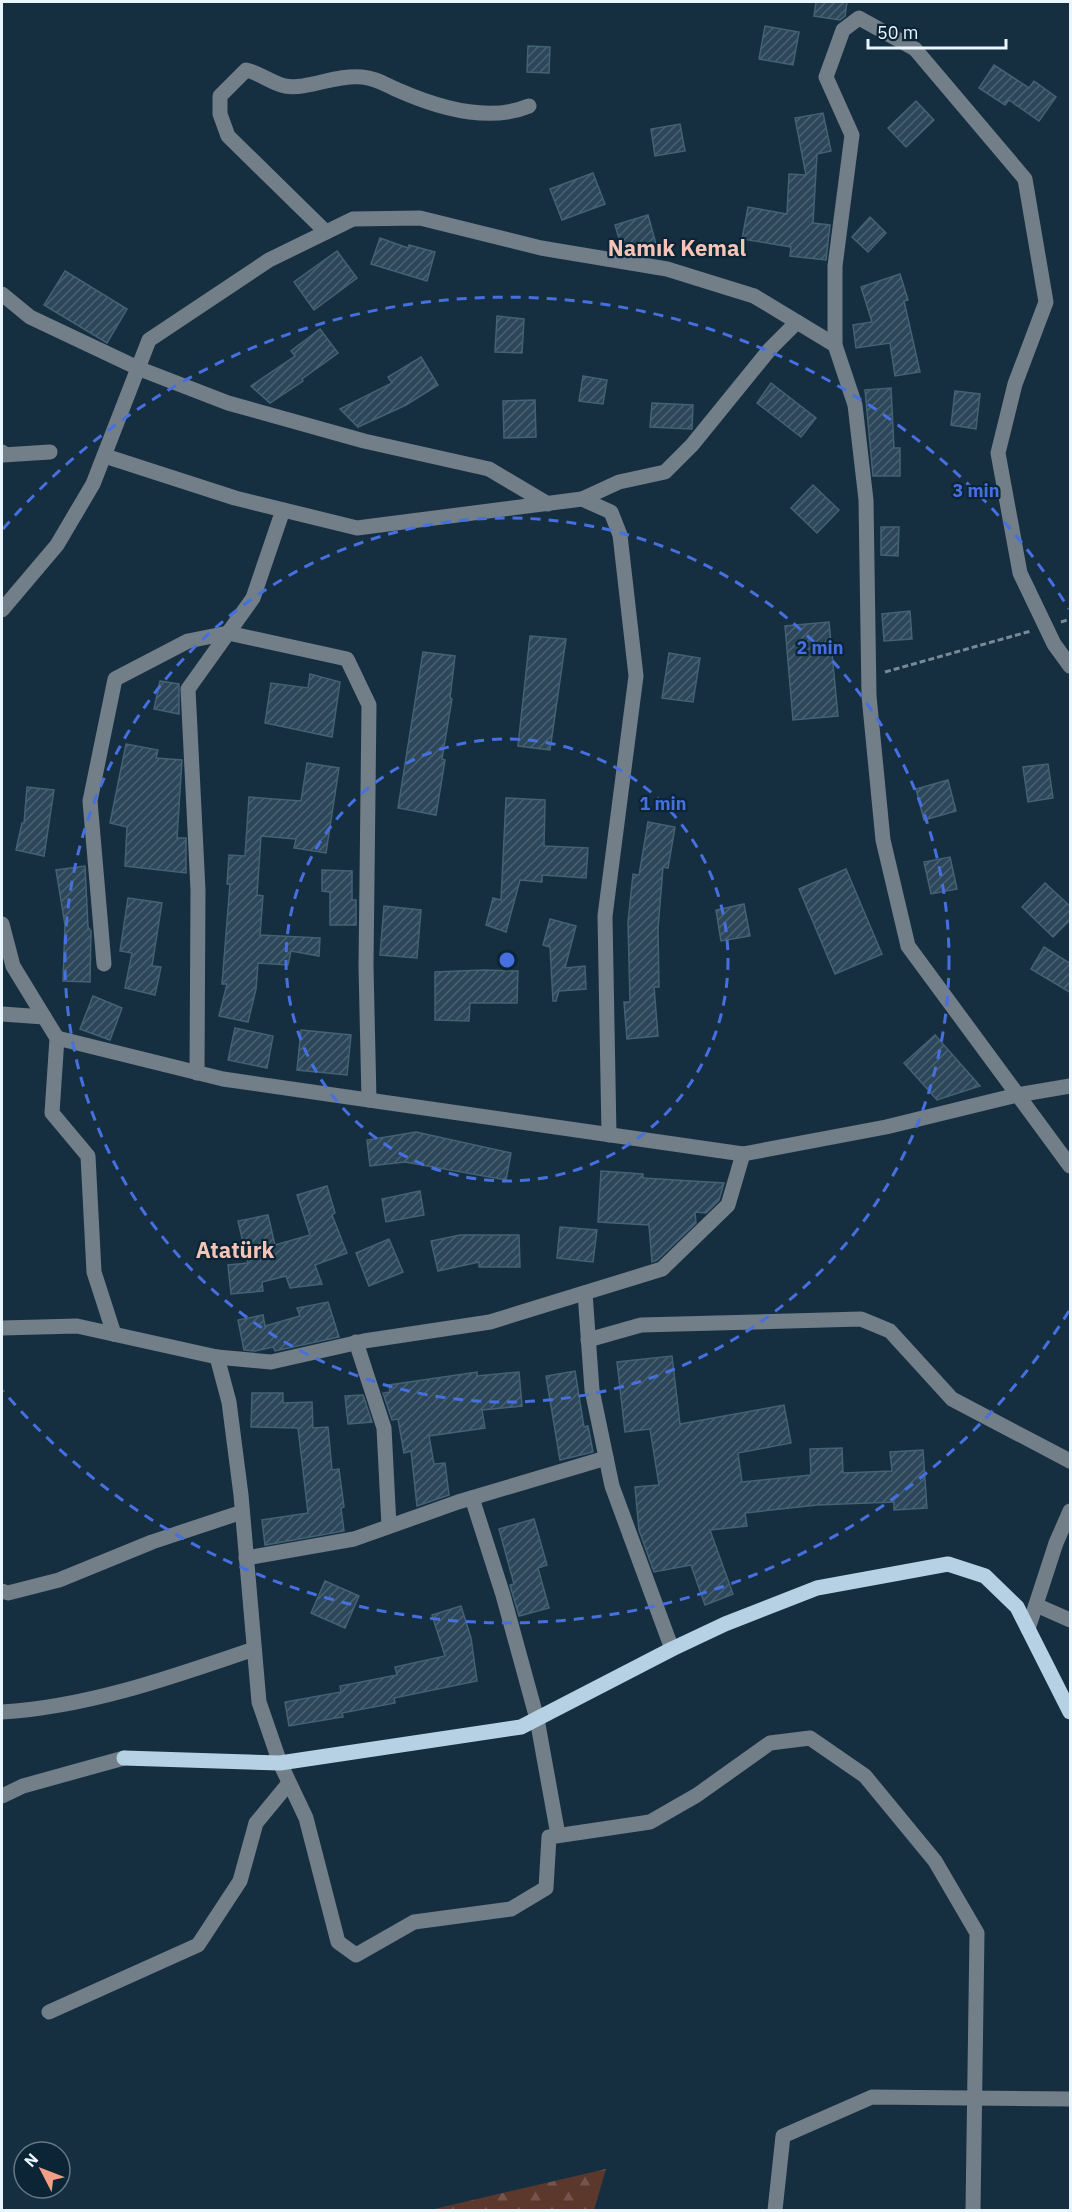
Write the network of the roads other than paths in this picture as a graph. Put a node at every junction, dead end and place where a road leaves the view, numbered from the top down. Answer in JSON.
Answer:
{"nodes":[{"id":1,"x":529,"y":106,"type":"dead end"},
{"id":2,"x":326,"y":232,"type":"junction"},
{"id":3,"x":2,"y":294,"type":"edge"},
{"id":4,"x":797,"y":322,"type":"junction"},
{"id":5,"x":835,"y":345,"type":"junction"},
{"id":6,"x":140,"y":369,"type":"junction"},
{"id":7,"x":2,"y":452,"type":"edge"},
{"id":8,"x":50,"y":452,"type":"dead end"},
{"id":9,"x":105,"y":456,"type":"junction"},
{"id":10,"x":582,"y":499,"type":"junction"},
{"id":11,"x":549,"y":504,"type":"junction"},
{"id":12,"x":283,"y":510,"type":"junction"},
{"id":13,"x":2,"y":610,"type":"edge"},
{"id":14,"x":228,"y":633,"type":"junction"},
{"id":15,"x":1071,"y":666,"type":"edge"},
{"id":16,"x":2,"y":924,"type":"edge"},
{"id":17,"x":104,"y":964,"type":"dead end"},
{"id":18,"x":2,"y":1014,"type":"edge"},
{"id":19,"x":44,"y":1017,"type":"junction"},
{"id":20,"x":57,"y":1038,"type":"junction"},
{"id":21,"x":197,"y":1073,"type":"junction"},
{"id":22,"x":1071,"y":1086,"type":"edge"},
{"id":23,"x":1017,"y":1095,"type":"junction"},
{"id":24,"x":369,"y":1100,"type":"junction"},
{"id":25,"x":609,"y":1135,"type":"junction"},
{"id":26,"x":742,"y":1154,"type":"junction"},
{"id":27,"x":1071,"y":1166,"type":"edge"},
{"id":28,"x":585,"y":1293,"type":"junction"},
{"id":29,"x":2,"y":1328,"type":"edge"},
{"id":30,"x":114,"y":1334,"type":"junction"},
{"id":31,"x":588,"y":1340,"type":"junction"},
{"id":32,"x":356,"y":1342,"type":"junction"},
{"id":33,"x":217,"y":1357,"type":"junction"},
{"id":34,"x":606,"y":1458,"type":"junction"},
{"id":35,"x":1071,"y":1461,"type":"edge"},
{"id":36,"x":472,"y":1498,"type":"junction"},
{"id":37,"x":1071,"y":1511,"type":"edge"},
{"id":38,"x":242,"y":1512,"type":"junction"},
{"id":39,"x":389,"y":1526,"type":"junction"},
{"id":40,"x":246,"y":1558,"type":"junction"},
{"id":41,"x":2,"y":1591,"type":"edge"},
{"id":42,"x":1036,"y":1605,"type":"junction"},
{"id":43,"x":1071,"y":1620,"type":"edge"},
{"id":44,"x":1028,"y":1629,"type":"junction"},
{"id":45,"x":254,"y":1649,"type":"junction"},
{"id":46,"x":672,"y":1649,"type":"junction"},
{"id":47,"x":2,"y":1712,"type":"edge"},
{"id":48,"x":1071,"y":1712,"type":"edge"},
{"id":49,"x":537,"y":1719,"type":"junction"},
{"id":50,"x":124,"y":1758,"type":"joint"},
{"id":51,"x":280,"y":1763,"type":"junction"},
{"id":52,"x":289,"y":1783,"type":"junction"},
{"id":53,"x":2,"y":1796,"type":"edge"},
{"id":54,"x":558,"y":1835,"type":"junction"},
{"id":55,"x":49,"y":2012,"type":"dead end"},
{"id":56,"x":975,"y":2098,"type":"junction"},
{"id":57,"x":1071,"y":2099,"type":"edge"},
{"id":58,"x":775,"y":2211,"type":"edge"},
{"id":59,"x":973,"y":2211,"type":"edge"}],
"edges":[{"from":1,"to":2,"type":"street"},
{"from":2,"to":4,"type":"street"},
{"from":2,"to":6,"type":"street"},
{"from":3,"to":6,"type":"street"},
{"from":4,"to":5,"type":"street"},
{"from":4,"to":10,"type":"street"},
{"from":5,"to":15,"type":"street"},
{"from":5,"to":23,"type":"street"},
{"from":6,"to":9,"type":"street"},
{"from":6,"to":11,"type":"street"},
{"from":7,"to":8,"type":"street"},
{"from":9,"to":12,"type":"street"},
{"from":9,"to":13,"type":"street"},
{"from":10,"to":11,"type":"street"},
{"from":10,"to":25,"type":"street"},
{"from":11,"to":12,"type":"street"},
{"from":12,"to":14,"type":"street"},
{"from":14,"to":17,"type":"street"},
{"from":14,"to":21,"type":"street"},
{"from":14,"to":24,"type":"street"},
{"from":16,"to":19,"type":"street"},
{"from":18,"to":19,"type":"street"},
{"from":19,"to":20,"type":"street"},
{"from":20,"to":21,"type":"street"},
{"from":20,"to":30,"type":"street"},
{"from":21,"to":24,"type":"street"},
{"from":22,"to":23,"type":"street"},
{"from":23,"to":26,"type":"street"},
{"from":23,"to":27,"type":"street"},
{"from":24,"to":25,"type":"street"},
{"from":25,"to":26,"type":"street"},
{"from":26,"to":28,"type":"street"},
{"from":28,"to":31,"type":"street"},
{"from":28,"to":32,"type":"street"},
{"from":29,"to":30,"type":"street"},
{"from":30,"to":33,"type":"street"},
{"from":31,"to":34,"type":"street"},
{"from":31,"to":35,"type":"street"},
{"from":32,"to":33,"type":"street"},
{"from":32,"to":39,"type":"street"},
{"from":33,"to":38,"type":"street"},
{"from":34,"to":36,"type":"street"},
{"from":34,"to":46,"type":"street"},
{"from":36,"to":39,"type":"street"},
{"from":36,"to":49,"type":"street"},
{"from":37,"to":42,"type":"street"},
{"from":38,"to":40,"type":"street"},
{"from":38,"to":41,"type":"street"},
{"from":39,"to":40,"type":"street"},
{"from":40,"to":45,"type":"street"},
{"from":42,"to":43,"type":"street"},
{"from":42,"to":44,"type":"street"},
{"from":44,"to":46,"type":"main road"},
{"from":44,"to":48,"type":"main road"},
{"from":45,"to":47,"type":"street"},
{"from":45,"to":51,"type":"street"},
{"from":46,"to":49,"type":"main road"},
{"from":49,"to":51,"type":"main road"},
{"from":49,"to":54,"type":"street"},
{"from":50,"to":51,"type":"main road"},
{"from":50,"to":53,"type":"street"},
{"from":51,"to":52,"type":"street"},
{"from":52,"to":54,"type":"street"},
{"from":52,"to":55,"type":"street"},
{"from":54,"to":56,"type":"street"},
{"from":56,"to":57,"type":"street"},
{"from":56,"to":58,"type":"street"},
{"from":56,"to":59,"type":"street"}]}
